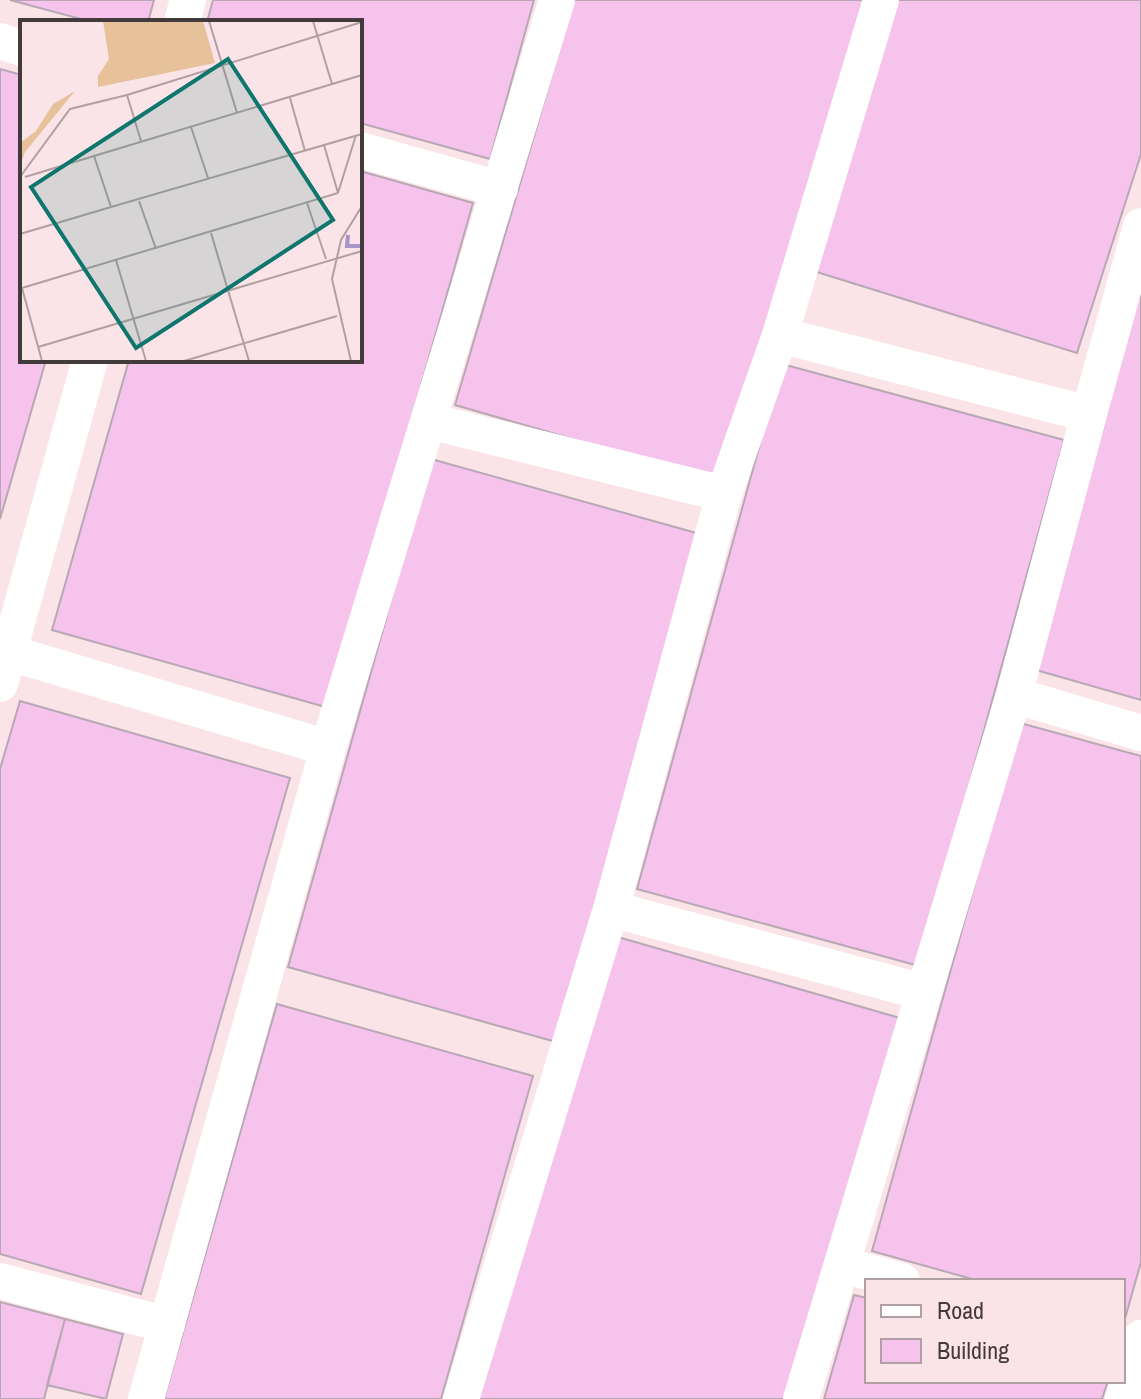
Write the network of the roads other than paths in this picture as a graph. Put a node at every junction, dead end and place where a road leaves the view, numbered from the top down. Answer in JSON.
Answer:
{"nodes":[{"id":1,"x":188,"y":0,"type":"edge"},
{"id":2,"x":557,"y":0,"type":"edge"},
{"id":3,"x":881,"y":0,"type":"edge"},
{"id":4,"x":183,"y":20,"type":"edge"},
{"id":5,"x":0,"y":41,"type":"edge"},
{"id":6,"x":20,"y":47,"type":"edge"},
{"id":7,"x":362,"y":151,"type":"edge"},
{"id":8,"x":500,"y":189,"type":"junction"},
{"id":9,"x":1141,"y":226,"type":"edge"},
{"id":10,"x":780,"y":335,"type":"junction"},
{"id":11,"x":89,"y":362,"type":"edge"},
{"id":12,"x":1089,"y":414,"type":"junction"},
{"id":13,"x":429,"y":421,"type":"junction"},
{"id":14,"x":724,"y":494,"type":"junction"},
{"id":15,"x":3,"y":662,"type":"edge"},
{"id":16,"x":1014,"y":695,"type":"junction"},
{"id":17,"x":1141,"y":733,"type":"edge"},
{"id":18,"x":328,"y":748,"type":"junction"},
{"id":19,"x":611,"y":909,"type":"junction"},
{"id":20,"x":923,"y":992,"type":"junction"},
{"id":21,"x":842,"y":1265,"type":"junction"},
{"id":22,"x":894,"y":1279,"type":"edge"},
{"id":23,"x":0,"y":1281,"type":"edge"},
{"id":24,"x":167,"y":1325,"type":"junction"},
{"id":25,"x":1136,"y":1342,"type":"edge"},
{"id":26,"x":146,"y":1399,"type":"edge"},
{"id":27,"x":461,"y":1399,"type":"edge"},
{"id":28,"x":801,"y":1399,"type":"edge"},
{"id":29,"x":1123,"y":1399,"type":"edge"}],
"edges":[{"from":1,"to":4,"type":"lane"},
{"from":2,"to":8,"type":"lane"},
{"from":3,"to":10,"type":"lane"},
{"from":5,"to":6,"type":"lane"},
{"from":7,"to":8,"type":"lane"},
{"from":8,"to":13,"type":"lane"},
{"from":9,"to":12,"type":"lane"},
{"from":10,"to":12,"type":"lane"},
{"from":10,"to":14,"type":"lane"},
{"from":11,"to":15,"type":"lane"},
{"from":12,"to":16,"type":"lane"},
{"from":13,"to":14,"type":"lane"},
{"from":13,"to":18,"type":"lane"},
{"from":14,"to":19,"type":"lane"},
{"from":15,"to":18,"type":"lane"},
{"from":16,"to":17,"type":"lane"},
{"from":16,"to":20,"type":"lane"},
{"from":18,"to":24,"type":"lane"},
{"from":19,"to":20,"type":"lane"},
{"from":19,"to":27,"type":"lane"},
{"from":20,"to":21,"type":"lane"},
{"from":21,"to":22,"type":"lane"},
{"from":21,"to":28,"type":"lane"},
{"from":23,"to":24,"type":"lane"},
{"from":24,"to":26,"type":"lane"},
{"from":25,"to":29,"type":"lane"}]}
